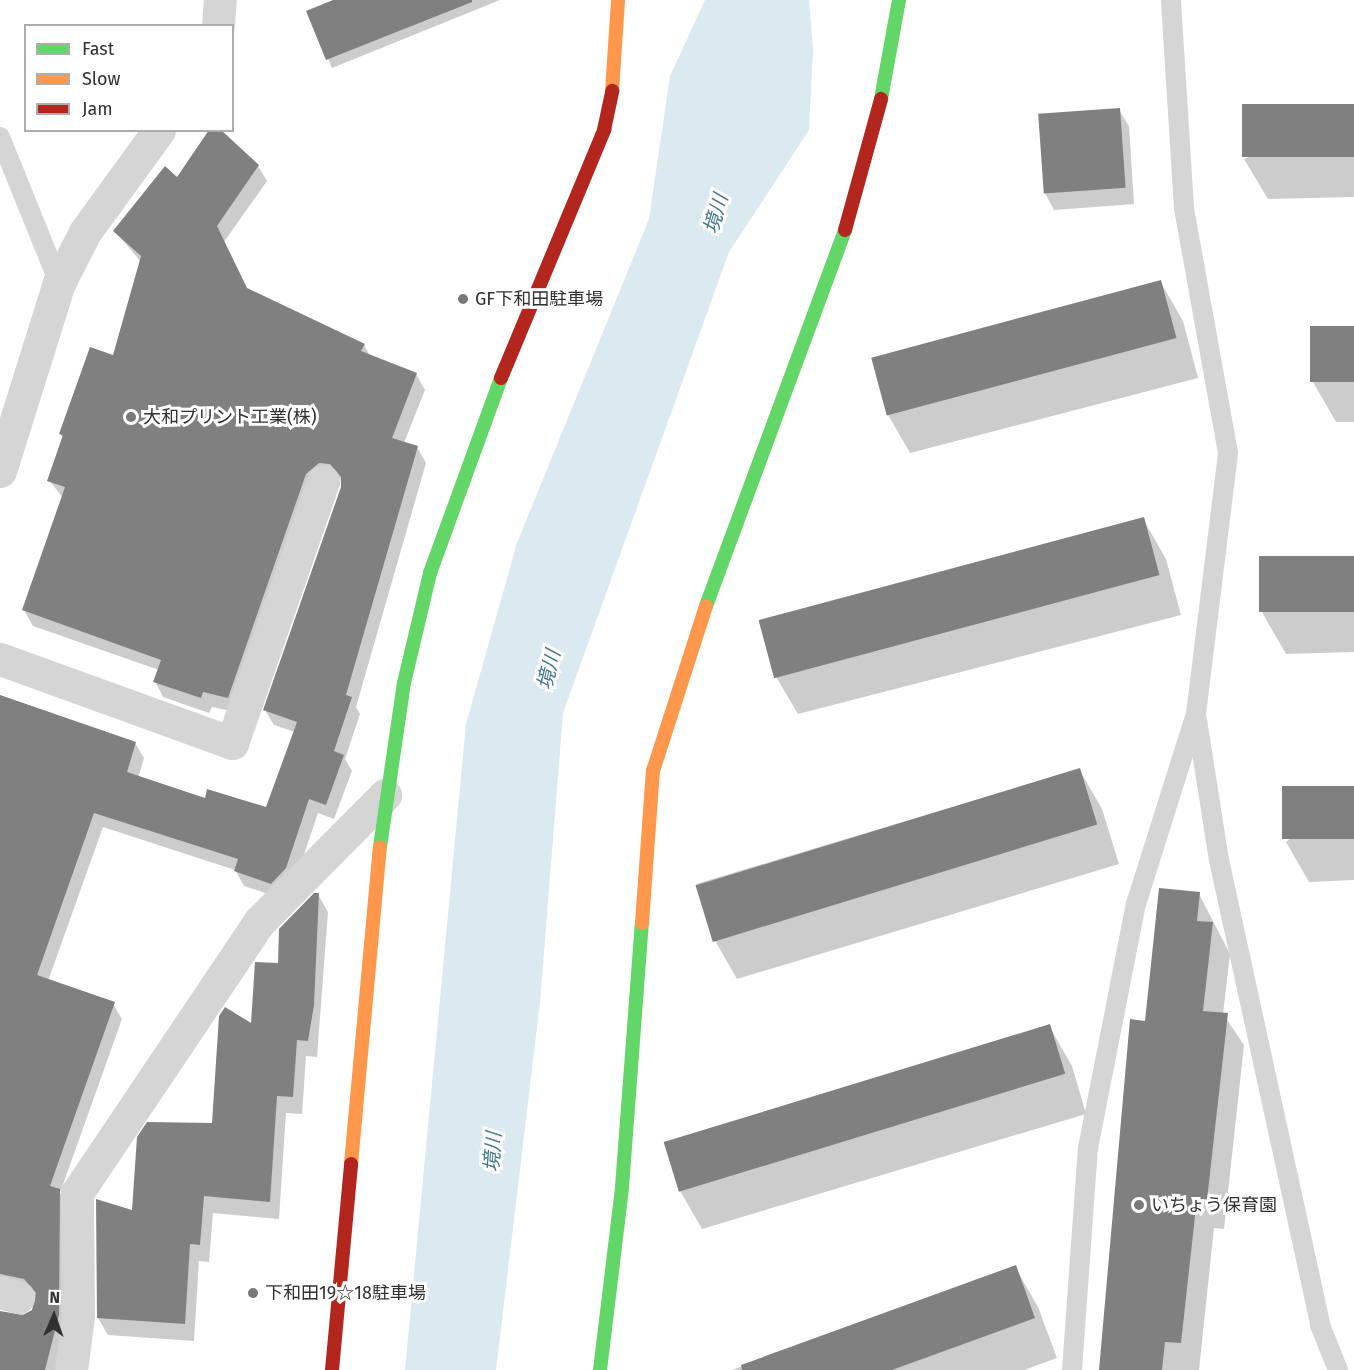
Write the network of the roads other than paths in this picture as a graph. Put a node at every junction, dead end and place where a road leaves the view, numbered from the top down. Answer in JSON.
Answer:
{"nodes":[{"id":1,"x":220,"y":0,"type":"edge"},
{"id":2,"x":618,"y":0,"type":"edge"},
{"id":3,"x":899,"y":0,"type":"edge"},
{"id":4,"x":1172,"y":0,"type":"edge"},
{"id":5,"x":218,"y":24,"type":"edge"},
{"id":6,"x":158,"y":132,"type":"edge"},
{"id":7,"x":0,"y":136,"type":"edge"},
{"id":8,"x":59,"y":283,"type":"junction"},
{"id":9,"x":0,"y":471,"type":"edge"},
{"id":10,"x":323,"y":481,"type":"dead end"},
{"id":11,"x":0,"y":659,"type":"edge"},
{"id":12,"x":1196,"y":714,"type":"junction"},
{"id":13,"x":385,"y":795,"type":"junction"},
{"id":14,"x":71,"y":1370,"type":"edge"},
{"id":15,"x":332,"y":1370,"type":"edge"},
{"id":16,"x":600,"y":1370,"type":"edge"},
{"id":17,"x":1072,"y":1370,"type":"edge"},
{"id":18,"x":1338,"y":1370,"type":"edge"}],
"edges":[{"from":1,"to":5,"type":"street"},
{"from":2,"to":13,"type":"street"},
{"from":3,"to":16,"type":"street"},
{"from":4,"to":12,"type":"lane"},
{"from":6,"to":8,"type":"street"},
{"from":7,"to":8,"type":"lane"},
{"from":8,"to":9,"type":"street"},
{"from":10,"to":11,"type":"street"},
{"from":12,"to":17,"type":"lane"},
{"from":12,"to":18,"type":"lane"},
{"from":13,"to":14,"type":"street"},
{"from":13,"to":15,"type":"street"}]}
